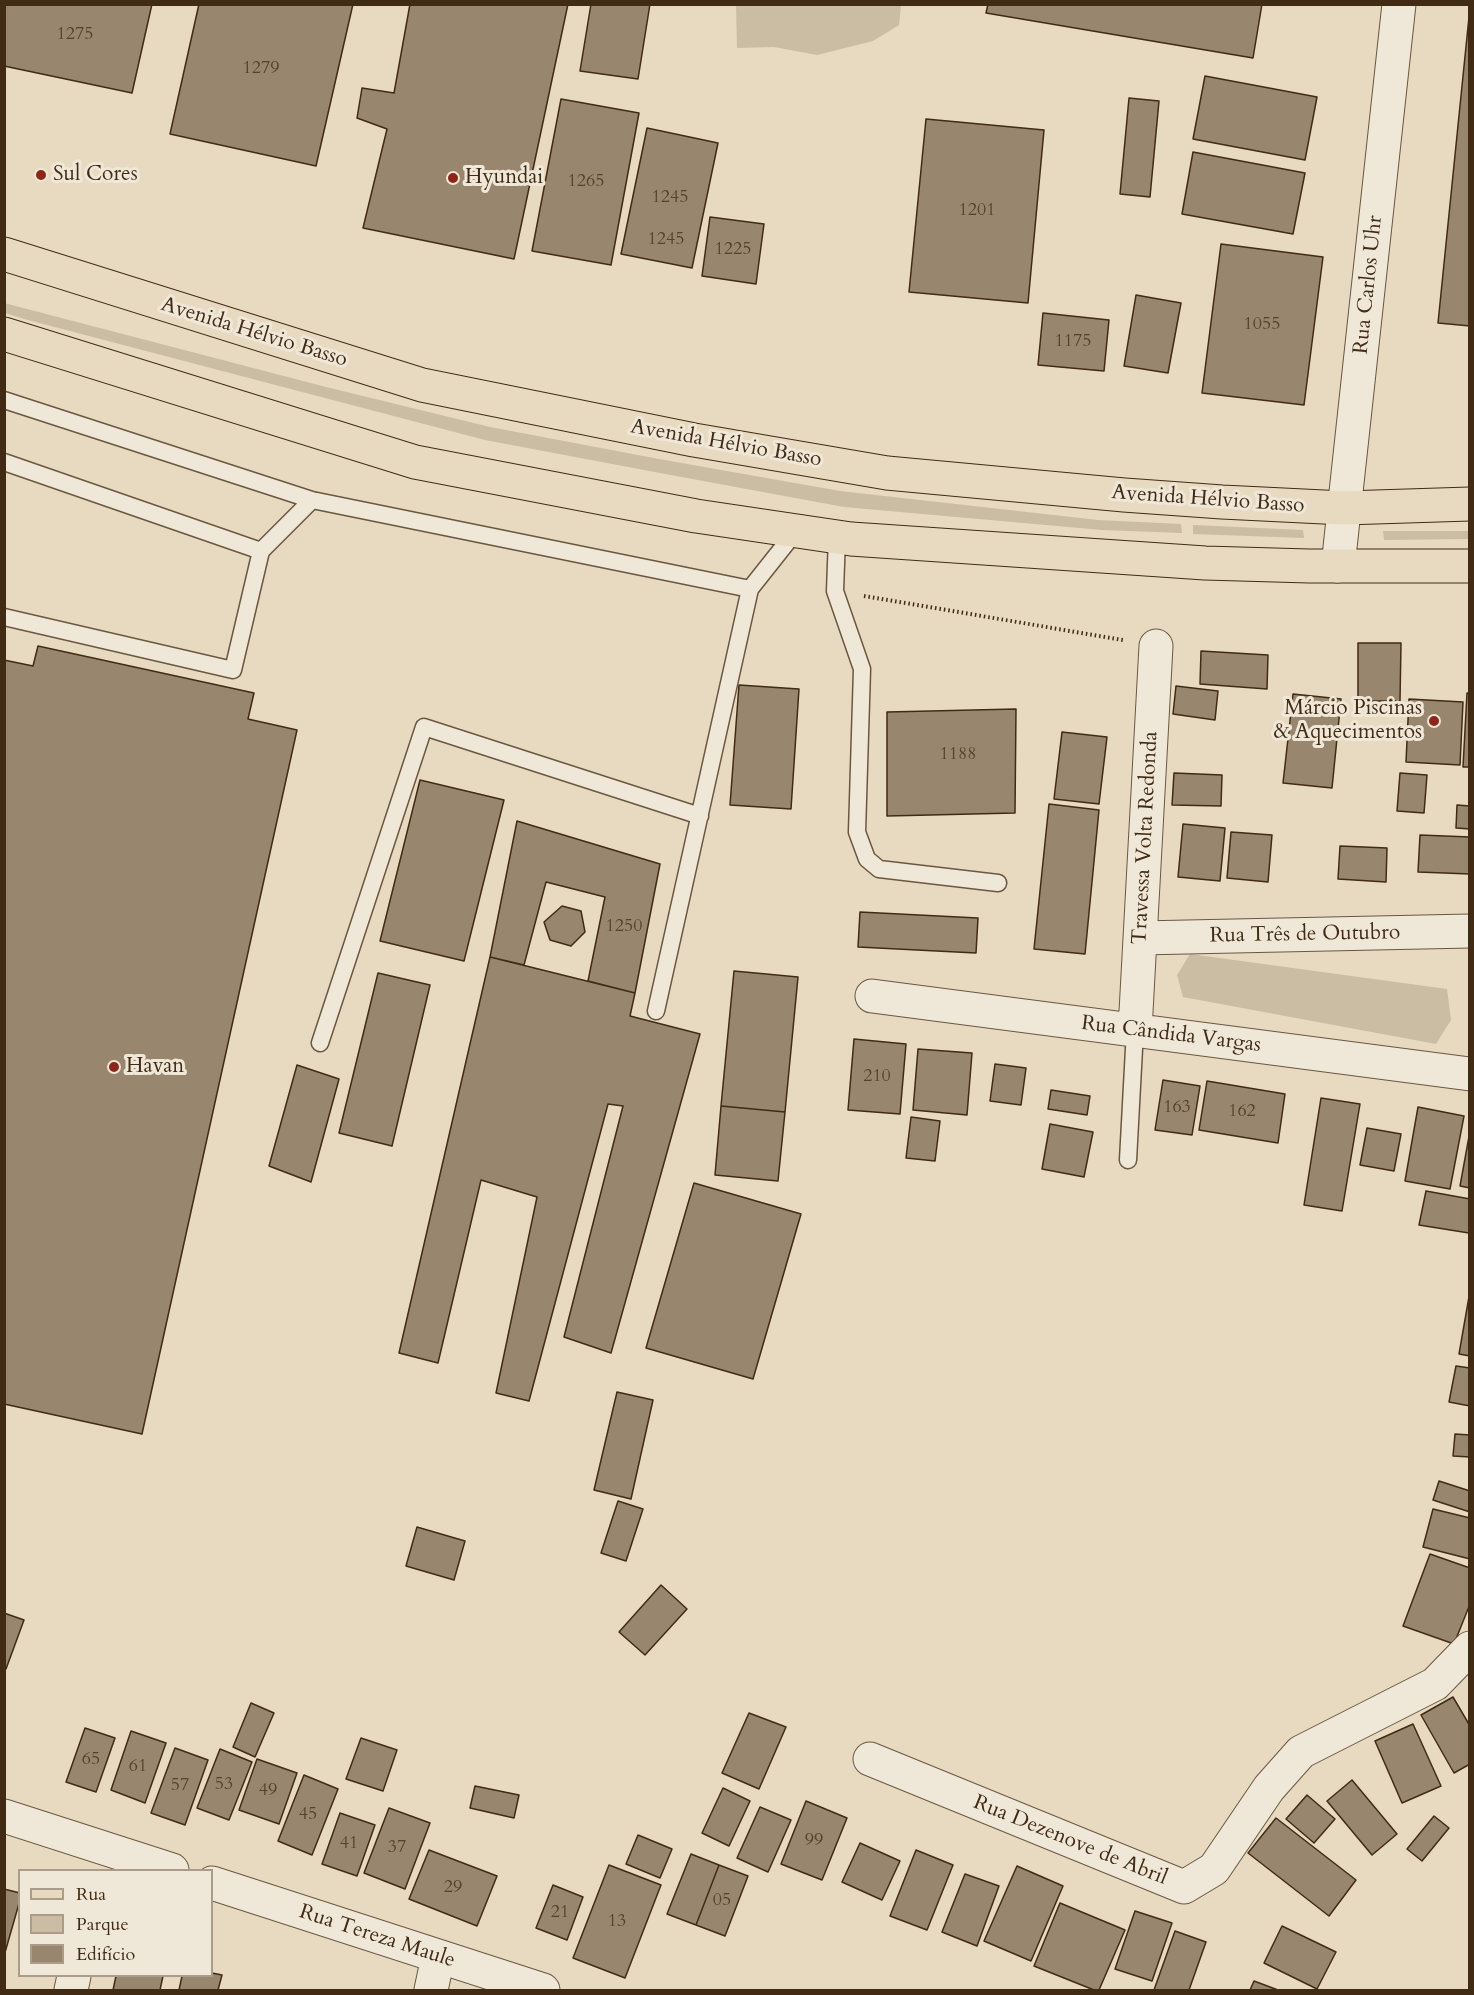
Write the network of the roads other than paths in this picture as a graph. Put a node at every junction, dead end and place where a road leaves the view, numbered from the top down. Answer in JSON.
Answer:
{"nodes":[{"id":1,"x":1399,"y":4,"type":"edge"},
{"id":2,"x":4,"y":254,"type":"edge"},
{"id":3,"x":4,"y":334,"type":"edge"},
{"id":4,"x":4,"y":400,"type":"edge"},
{"id":5,"x":4,"y":462,"type":"edge"},
{"id":6,"x":312,"y":500,"type":"junction"},
{"id":7,"x":1470,"y":504,"type":"edge"},
{"id":8,"x":1344,"y":508,"type":"junction"},
{"id":9,"x":796,"y":531,"type":"junction"},
{"id":10,"x":837,"y":537,"type":"junction"},
{"id":11,"x":261,"y":551,"type":"junction"},
{"id":12,"x":1338,"y":566,"type":"junction"},
{"id":13,"x":1470,"y":566,"type":"edge"},
{"id":14,"x":750,"y":589,"type":"junction"},
{"id":15,"x":4,"y":617,"type":"edge"},
{"id":16,"x":1156,"y":645,"type":"road end"},
{"id":17,"x":700,"y":816,"type":"junction"},
{"id":18,"x":998,"y":883,"type":"dead end"},
{"id":19,"x":1470,"y":931,"type":"edge"},
{"id":20,"x":1140,"y":938,"type":"junction"},
{"id":21,"x":872,"y":996,"type":"dead end"},
{"id":22,"x":656,"y":1011,"type":"dead end"},
{"id":23,"x":1135,"y":1030,"type":"junction"},
{"id":24,"x":320,"y":1043,"type":"dead end"},
{"id":25,"x":1470,"y":1074,"type":"edge"},
{"id":26,"x":1128,"y":1160,"type":"dead end"},
{"id":27,"x":1470,"y":1648,"type":"edge"},
{"id":28,"x":870,"y":1759,"type":"dead end"},
{"id":29,"x":4,"y":1816,"type":"edge"},
{"id":30,"x":98,"y":1859,"type":"edge"},
{"id":31,"x":165,"y":1869,"type":"edge"},
{"id":32,"x":213,"y":1883,"type":"edge"},
{"id":33,"x":438,"y":1957,"type":"junction"},
{"id":34,"x":431,"y":1990,"type":"edge"},
{"id":35,"x":543,"y":1990,"type":"edge"}],
"edges":[{"from":1,"to":8,"type":"street","name":"Rua Carlos Uhr"},
{"from":2,"to":8,"type":"main road","name":"Avenida Hélvio Basso"},
{"from":3,"to":9,"type":"main road"},
{"from":4,"to":6,"type":"lane"},
{"from":5,"to":11,"type":"lane"},
{"from":6,"to":11,"type":"lane"},
{"from":6,"to":14,"type":"lane"},
{"from":7,"to":8,"type":"main road","name":"Avenida Hélvio Basso"},
{"from":8,"to":12,"type":"street","name":"Rua Carlos Uhr"},
{"from":9,"to":10,"type":"main road"},
{"from":9,"to":14,"type":"lane"},
{"from":10,"to":12,"type":"main road"},
{"from":10,"to":18,"type":"lane"},
{"from":11,"to":15,"type":"lane"},
{"from":12,"to":13,"type":"main road"},
{"from":14,"to":17,"type":"lane"},
{"from":16,"to":20,"type":"street","name":"Travessa Volta Redonda"},
{"from":17,"to":22,"type":"lane"},
{"from":17,"to":24,"type":"lane"},
{"from":19,"to":20,"type":"street","name":"Rua Três de Outubro"},
{"from":20,"to":23,"type":"street","name":"Travessa Volta Redonda"},
{"from":21,"to":23,"type":"street","name":"Rua Cândida Vargas"},
{"from":23,"to":25,"type":"street","name":"Rua Cândida Vargas"},
{"from":23,"to":26,"type":"lane"},
{"from":27,"to":28,"type":"street","name":"Rua Dezenove de Abril"},
{"from":29,"to":30,"type":"street"},
{"from":30,"to":31,"type":"street"},
{"from":32,"to":33,"type":"street","name":"Rua Tereza Maule"},
{"from":33,"to":34,"type":"street"},
{"from":33,"to":35,"type":"street","name":"Rua Tereza Maule"}]}
